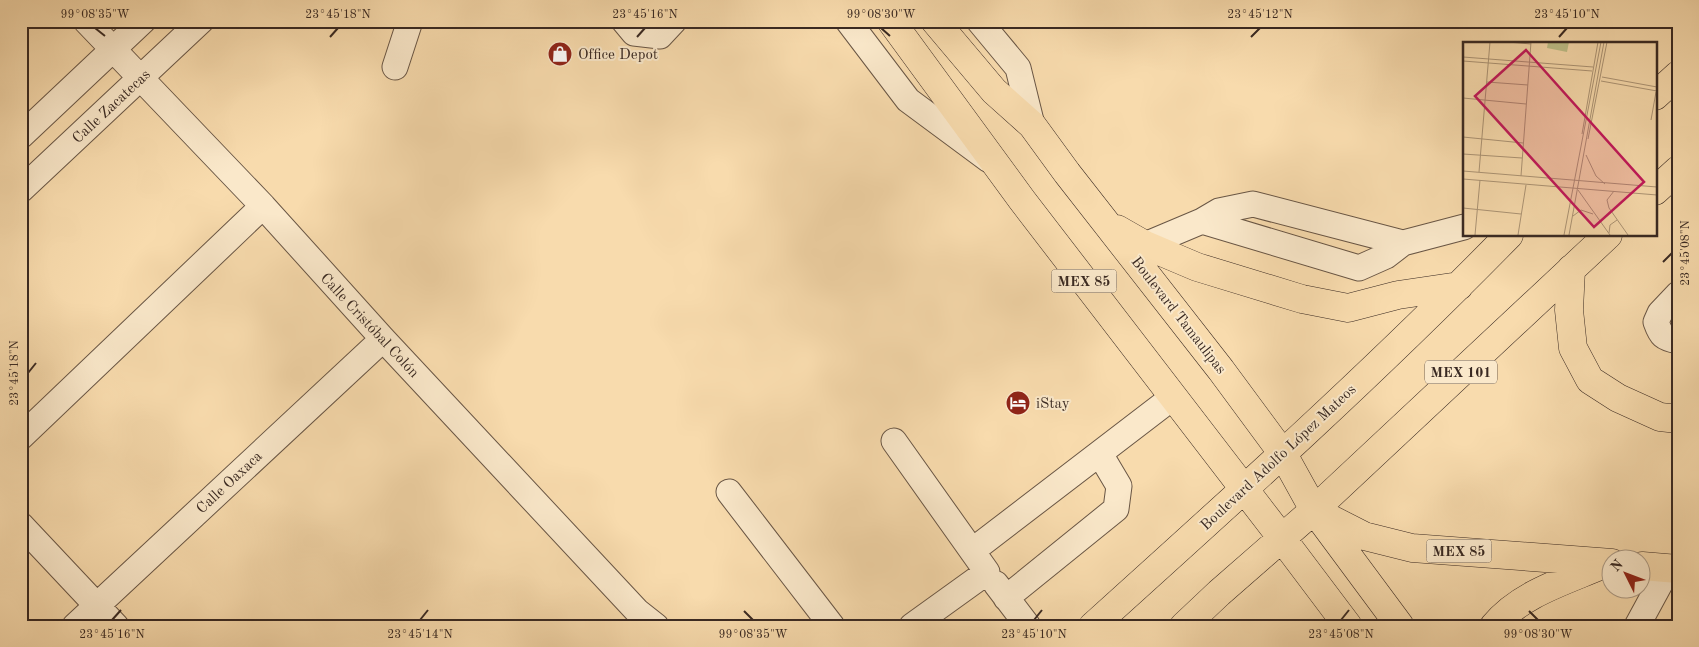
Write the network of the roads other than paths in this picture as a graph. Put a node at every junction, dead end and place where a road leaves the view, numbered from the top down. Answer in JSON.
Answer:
{"nodes":[{"id":1,"x":86,"y":21,"type":"edge"},
{"id":2,"x":143,"y":21,"type":"edge"},
{"id":3,"x":201,"y":21,"type":"edge"},
{"id":4,"x":410,"y":21,"type":"edge"},
{"id":5,"x":624,"y":21,"type":"edge"},
{"id":6,"x":674,"y":21,"type":"edge"},
{"id":7,"x":848,"y":21,"type":"edge"},
{"id":8,"x":891,"y":21,"type":"edge"},
{"id":9,"x":935,"y":21,"type":"edge"},
{"id":10,"x":979,"y":21,"type":"edge"},
{"id":11,"x":114,"y":49,"type":"junction"},
{"id":12,"x":395,"y":67,"type":"dead end"},
{"id":13,"x":1678,"y":75,"type":"edge"},
{"id":14,"x":141,"y":78,"type":"junction"},
{"id":15,"x":1656,"y":95,"type":"edge"},
{"id":16,"x":1032,"y":125,"type":"junction"},
{"id":17,"x":21,"y":136,"type":"edge"},
{"id":18,"x":997,"y":167,"type":"junction"},
{"id":19,"x":1678,"y":170,"type":"edge"},
{"id":20,"x":21,"y":190,"type":"edge"},
{"id":21,"x":1656,"y":190,"type":"edge"},
{"id":22,"x":263,"y":206,"type":"junction"},
{"id":23,"x":1202,"y":221,"type":"junction"},
{"id":24,"x":1109,"y":225,"type":"junction"},
{"id":25,"x":1463,"y":227,"type":"edge"},
{"id":26,"x":1508,"y":236,"type":"edge"},
{"id":27,"x":1607,"y":236,"type":"edge"},
{"id":28,"x":1403,"y":243,"type":"junction"},
{"id":29,"x":1145,"y":245,"type":"junction"},
{"id":30,"x":1571,"y":269,"type":"junction"},
{"id":31,"x":1459,"y":286,"type":"junction"},
{"id":32,"x":1678,"y":294,"type":"edge"},
{"id":33,"x":383,"y":339,"type":"junction"},
{"id":34,"x":1678,"y":342,"type":"edge"},
{"id":35,"x":1174,"y":397,"type":"junction"},
{"id":36,"x":1678,"y":420,"type":"edge"},
{"id":37,"x":21,"y":437,"type":"edge"},
{"id":38,"x":894,"y":441,"type":"dead end"},
{"id":39,"x":1100,"y":454,"type":"junction"},
{"id":40,"x":1283,"y":454,"type":"junction"},
{"id":41,"x":1245,"y":489,"type":"junction"},
{"id":42,"x":728,"y":492,"type":"dead end"},
{"id":43,"x":1314,"y":510,"type":"junction"},
{"id":44,"x":21,"y":525,"type":"edge"},
{"id":45,"x":1281,"y":537,"type":"junction"},
{"id":46,"x":972,"y":551,"type":"junction"},
{"id":47,"x":1602,"y":562,"type":"edge"},
{"id":48,"x":1602,"y":566,"type":"edge"},
{"id":49,"x":1652,"y":567,"type":"edge"},
{"id":50,"x":1673,"y":569,"type":"edge"},
{"id":51,"x":987,"y":572,"type":"junction"},
{"id":52,"x":1006,"y":598,"type":"junction"},
{"id":53,"x":96,"y":605,"type":"junction"},
{"id":54,"x":639,"y":621,"type":"edge"},
{"id":55,"x":75,"y":626,"type":"edge"},
{"id":56,"x":116,"y":626,"type":"edge"},
{"id":57,"x":832,"y":626,"type":"edge"},
{"id":58,"x":912,"y":626,"type":"edge"},
{"id":59,"x":1028,"y":626,"type":"edge"},
{"id":60,"x":1094,"y":626,"type":"edge"},
{"id":61,"x":1184,"y":626,"type":"edge"},
{"id":62,"x":1348,"y":626,"type":"edge"},
{"id":63,"x":1400,"y":626,"type":"edge"},
{"id":64,"x":1494,"y":626,"type":"edge"},
{"id":65,"x":1637,"y":626,"type":"edge"}],
"edges":[{"from":1,"to":11,"type":"street","name":"Calle Cristóbal Colón"},
{"from":2,"to":11,"type":"street"},
{"from":3,"to":14,"type":"street","name":"Calle Zacatecas"},
{"from":4,"to":12,"type":"street"},
{"from":5,"to":6,"type":"street"},
{"from":7,"to":18,"type":"street"},
{"from":8,"to":18,"type":"main road","number":"MEX 85"},
{"from":9,"to":16,"type":"main road","name":"Boulevard Tamaulipas","number":"MEX 85"},
{"from":10,"to":16,"type":"street"},
{"from":11,"to":14,"type":"street","name":"Calle Cristóbal Colón"},
{"from":11,"to":17,"type":"street"},
{"from":13,"to":15,"type":"main road"},
{"from":14,"to":20,"type":"street","name":"Calle Zacatecas"},
{"from":14,"to":22,"type":"street","name":"Calle Cristóbal Colón"},
{"from":16,"to":24,"type":"main road","name":"Boulevard Tamaulipas","number":"MEX 85"},
{"from":18,"to":35,"type":"main road","number":"MEX 85"},
{"from":19,"to":21,"type":"main road"},
{"from":22,"to":33,"type":"street","name":"Calle Cristóbal Colón"},
{"from":22,"to":37,"type":"street"},
{"from":23,"to":28,"type":"street"},
{"from":23,"to":28,"type":"street"},
{"from":23,"to":29,"type":"street"},
{"from":24,"to":29,"type":"main road"},
{"from":24,"to":40,"type":"main road","name":"Boulevard Tamaulipas","number":"MEX 85"},
{"from":25,"to":28,"type":"street"},
{"from":26,"to":31,"type":"main road","name":"Boulevard Adolfo López Mateos"},
{"from":27,"to":30,"type":"main road","number":"MEX 101"},
{"from":29,"to":31,"type":"main road"},
{"from":30,"to":36,"type":"main road"},
{"from":30,"to":43,"type":"main road","number":"MEX 101"},
{"from":31,"to":40,"type":"main road","name":"Boulevard Adolfo López Mateos"},
{"from":32,"to":34,"type":"street"},
{"from":33,"to":53,"type":"street","name":"Calle Oaxaca"},
{"from":33,"to":54,"type":"street","name":"Calle Cristóbal Colón"},
{"from":35,"to":39,"type":"street"},
{"from":35,"to":41,"type":"main road","number":"MEX 85"},
{"from":38,"to":46,"type":"street"},
{"from":39,"to":46,"type":"street"},
{"from":39,"to":52,"type":"street"},
{"from":40,"to":41,"type":"main road","name":"Boulevard Adolfo López Mateos"},
{"from":40,"to":43,"type":"main road","name":"Boulevard Tamaulipas","number":"MEX 85"},
{"from":41,"to":45,"type":"main road","number":"MEX 85"},
{"from":41,"to":60,"type":"main road","name":"Boulevard Adolfo López Mateos"},
{"from":42,"to":57,"type":"street"},
{"from":43,"to":45,"type":"main road"},
{"from":43,"to":47,"type":"main road","number":"MEX 85"},
{"from":43,"to":63,"type":"main road","name":"Boulevard Tamaulipas"},
{"from":44,"to":53,"type":"street"},
{"from":45,"to":61,"type":"main road"},
{"from":45,"to":62,"type":"main road"},
{"from":46,"to":51,"type":"street"},
{"from":48,"to":64,"type":"main road"},
{"from":49,"to":50,"type":"main road"},
{"from":50,"to":65,"type":"street"},
{"from":51,"to":52,"type":"street"},
{"from":51,"to":58,"type":"street"},
{"from":52,"to":59,"type":"street"},
{"from":53,"to":55,"type":"street","name":"Calle Oaxaca"},
{"from":53,"to":56,"type":"street"}]}
